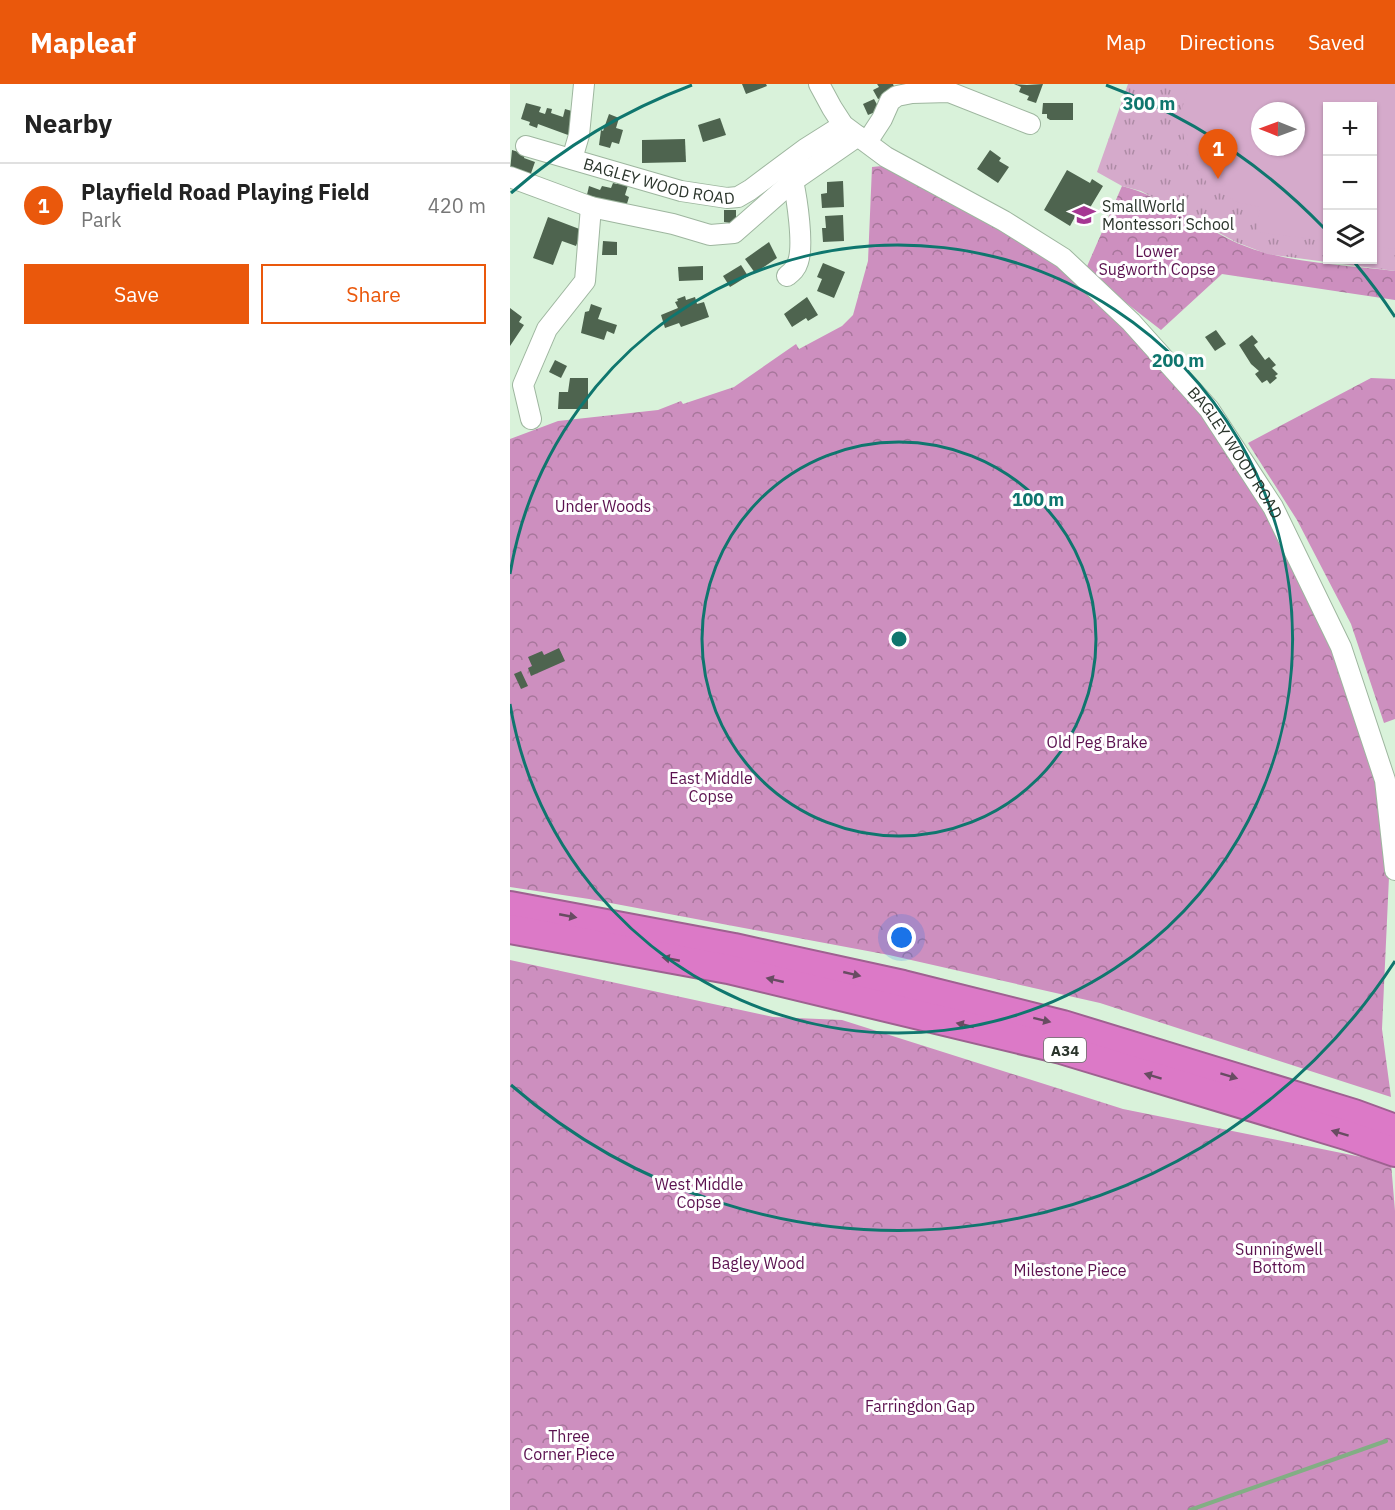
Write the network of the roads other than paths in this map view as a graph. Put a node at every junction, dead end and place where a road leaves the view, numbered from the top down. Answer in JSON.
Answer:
{"nodes":[{"id":1,"x":584,"y":84,"type":"edge"},
{"id":2,"x":819,"y":84,"type":"edge"},
{"id":3,"x":1030,"y":124,"type":"dead end"},
{"id":4,"x":856,"y":134,"type":"junction"},
{"id":5,"x":526,"y":146,"type":"dead end"},
{"id":6,"x":572,"y":159,"type":"junction"},
{"id":7,"x":510,"y":177,"type":"edge"},
{"id":8,"x":793,"y":181,"type":"junction"},
{"id":9,"x":591,"y":207,"type":"junction"},
{"id":10,"x":792,"y":275,"type":"dead end"},
{"id":11,"x":531,"y":418,"type":"dead end"},
{"id":12,"x":1395,"y":870,"type":"edge"},
{"id":13,"x":510,"y":906,"type":"edge"},
{"id":14,"x":510,"y":930,"type":"edge"},
{"id":15,"x":1395,"y":1129,"type":"edge"},
{"id":16,"x":1395,"y":1152,"type":"edge"}],
"edges":[{"from":1,"to":6,"type":"street"},
{"from":2,"to":4,"type":"street"},
{"from":3,"to":4,"type":"street","name":"BAGLEY WOOD ROAD"},
{"from":4,"to":6,"type":"street","name":"BAGLEY WOOD ROAD"},
{"from":4,"to":8,"type":"street","name":"BAGLEY WOOD ROAD"},
{"from":4,"to":12,"type":"street","name":"BAGLEY WOOD ROAD"},
{"from":5,"to":6,"type":"street","name":"BAGLEY WOOD ROAD"},
{"from":7,"to":9,"type":"street","name":"BAGLEY WOOD ROAD"},
{"from":8,"to":9,"type":"street","name":"BAGLEY WOOD ROAD"},
{"from":8,"to":10,"type":"street"},
{"from":9,"to":11,"type":"street"},
{"from":13,"to":15,"type":"highway","number":"A34","one_way":true},
{"from":16,"to":14,"type":"highway","number":"A34","one_way":true}]}
